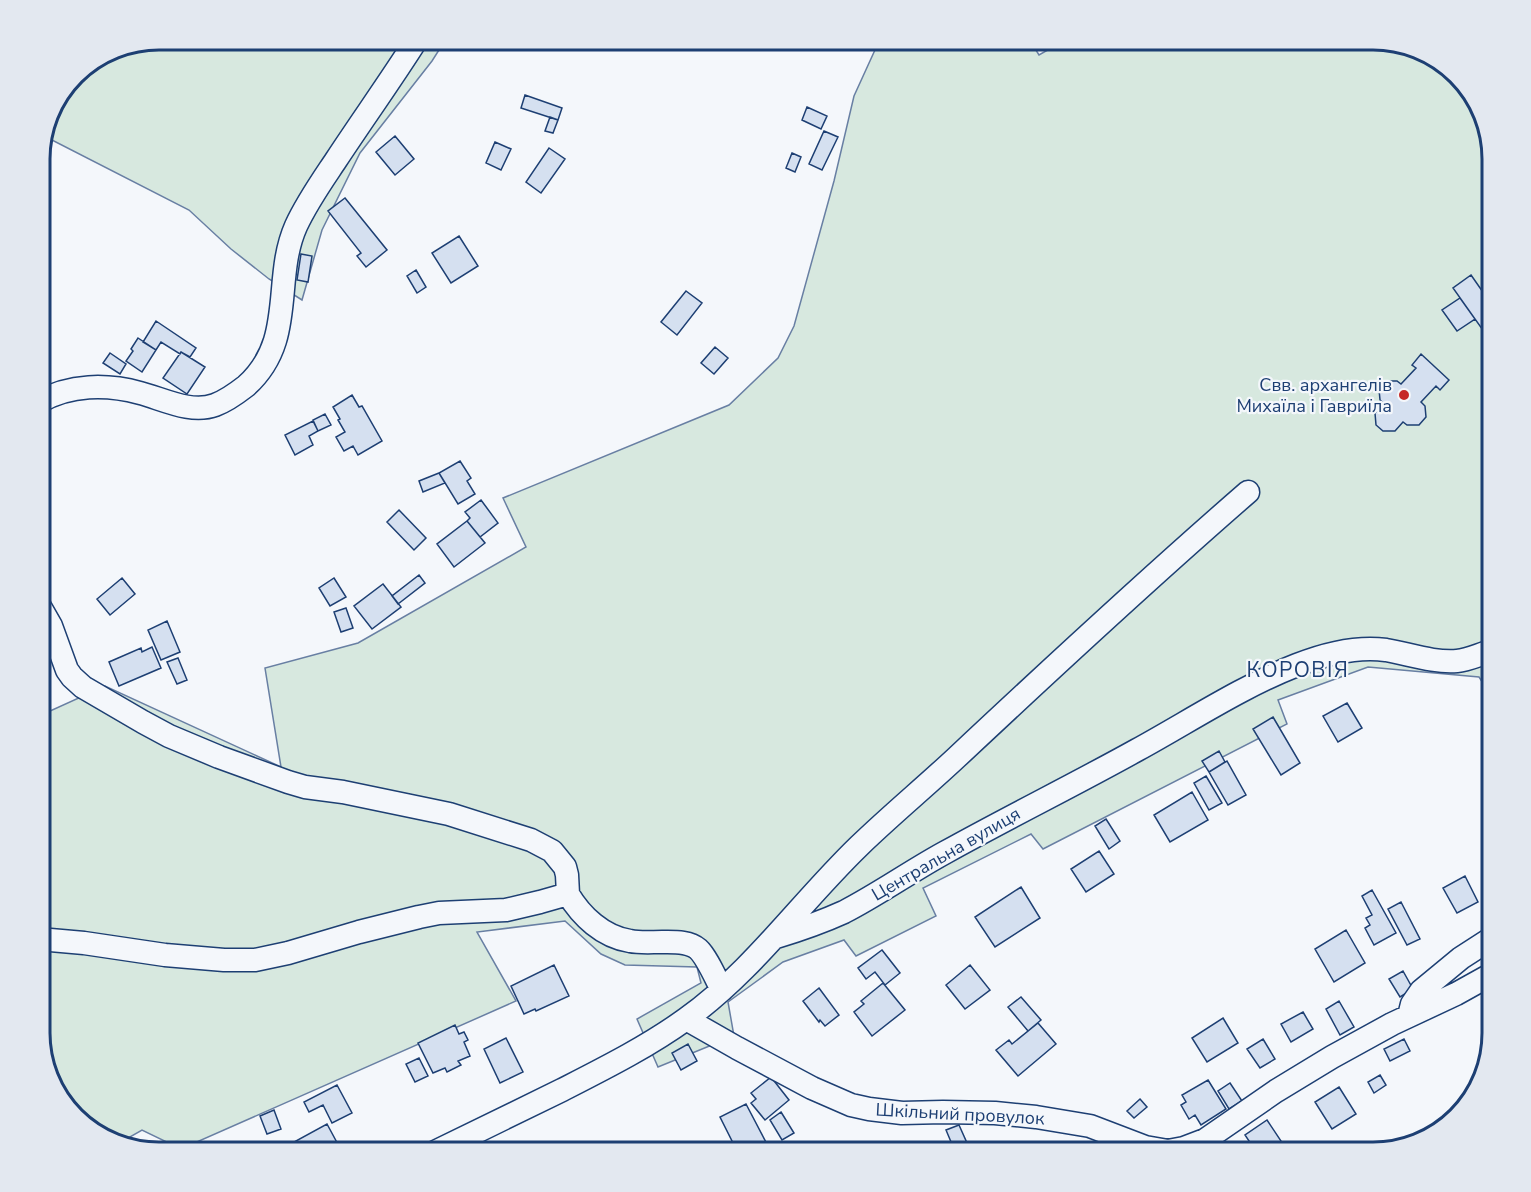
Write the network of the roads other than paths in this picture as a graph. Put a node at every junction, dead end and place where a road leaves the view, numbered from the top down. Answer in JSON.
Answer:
{"nodes":[{"id":1,"x":410,"y":50,"type":"edge"},
{"id":2,"x":50,"y":396,"type":"edge"},
{"id":3,"x":1248,"y":492,"type":"dead end"},
{"id":4,"x":50,"y":624,"type":"edge"},
{"id":5,"x":1482,"y":654,"type":"edge"},
{"id":6,"x":568,"y":894,"type":"junction"},
{"id":7,"x":775,"y":937,"type":"junction"},
{"id":8,"x":50,"y":940,"type":"edge"},
{"id":9,"x":1482,"y":944,"type":"edge"},
{"id":10,"x":1482,"y":979,"type":"edge"},
{"id":11,"x":722,"y":990,"type":"junction"},
{"id":12,"x":1409,"y":1016,"type":"junction"},
{"id":13,"x":686,"y":1019,"type":"junction"},
{"id":14,"x":455,"y":1142,"type":"edge"},
{"id":15,"x":1133,"y":1142,"type":"edge"},
{"id":16,"x":1199,"y":1142,"type":"edge"}],
"edges":[{"from":1,"to":2,"type":"street"},
{"from":3,"to":7,"type":"street"},
{"from":4,"to":6,"type":"street"},
{"from":5,"to":7,"type":"street","name":"Центральна вулиця"},
{"from":6,"to":8,"type":"street"},
{"from":6,"to":11,"type":"street"},
{"from":7,"to":11,"type":"street","name":"Центральна вулиця"},
{"from":9,"to":12,"type":"street"},
{"from":10,"to":12,"type":"street","name":"Шкільний провулок"},
{"from":11,"to":13,"type":"street","name":"Центральна вулиця"},
{"from":12,"to":16,"type":"street","name":"Шкільний провулок"},
{"from":13,"to":14,"type":"street","name":"Центральна вулиця"},
{"from":13,"to":15,"type":"street","name":"Шкільний провулок"}]}
